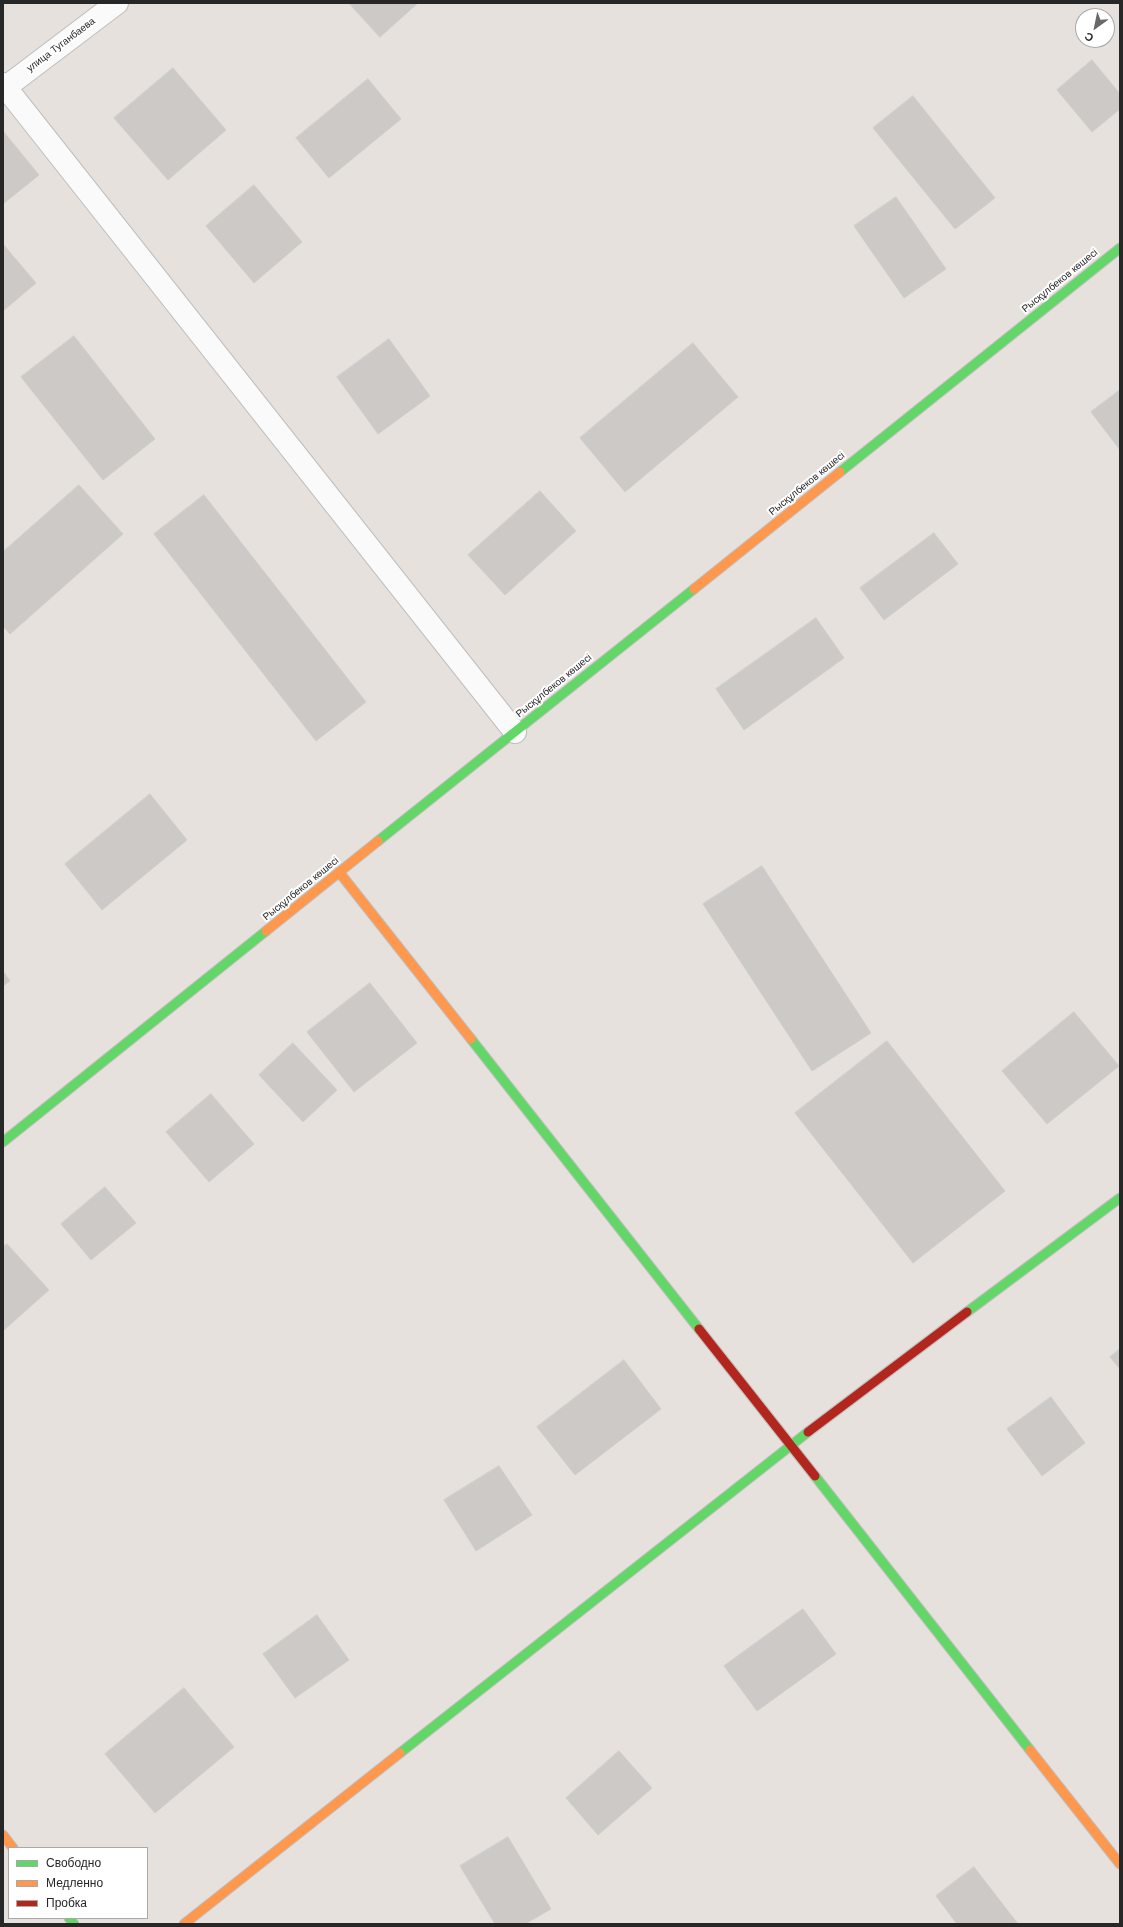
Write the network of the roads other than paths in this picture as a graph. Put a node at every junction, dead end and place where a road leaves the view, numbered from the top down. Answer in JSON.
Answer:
{"nodes":[{"id":1,"x":117,"y":3,"type":"edge"},
{"id":2,"x":4,"y":86,"type":"edge"},
{"id":3,"x":1120,"y":248,"type":"edge"},
{"id":4,"x":515,"y":732,"type":"junction"},
{"id":5,"x":339,"y":872,"type":"junction"},
{"id":6,"x":3,"y":1142,"type":"edge"},
{"id":7,"x":1120,"y":1198,"type":"edge"},
{"id":8,"x":790,"y":1445,"type":"junction"},
{"id":9,"x":3,"y":1835,"type":"edge"},
{"id":10,"x":12,"y":1847,"type":"edge"},
{"id":11,"x":1120,"y":1864,"type":"edge"},
{"id":12,"x":184,"y":1924,"type":"edge"}],
"edges":[{"from":1,"to":2,"type":"street","name":"улица Туганбаева"},
{"from":2,"to":4,"type":"street"},
{"from":3,"to":4,"type":"street","name":"Рысқұлбеков көшесі"},
{"from":4,"to":5,"type":"street","name":"Рысқұлбеков көшесі"},
{"from":5,"to":6,"type":"street","name":"Рысқұлбеков көшесі"},
{"from":5,"to":8,"type":"street"},
{"from":7,"to":8,"type":"street"},
{"from":8,"to":11,"type":"street"},
{"from":8,"to":12,"type":"street"},
{"from":9,"to":10,"type":"street"}]}
